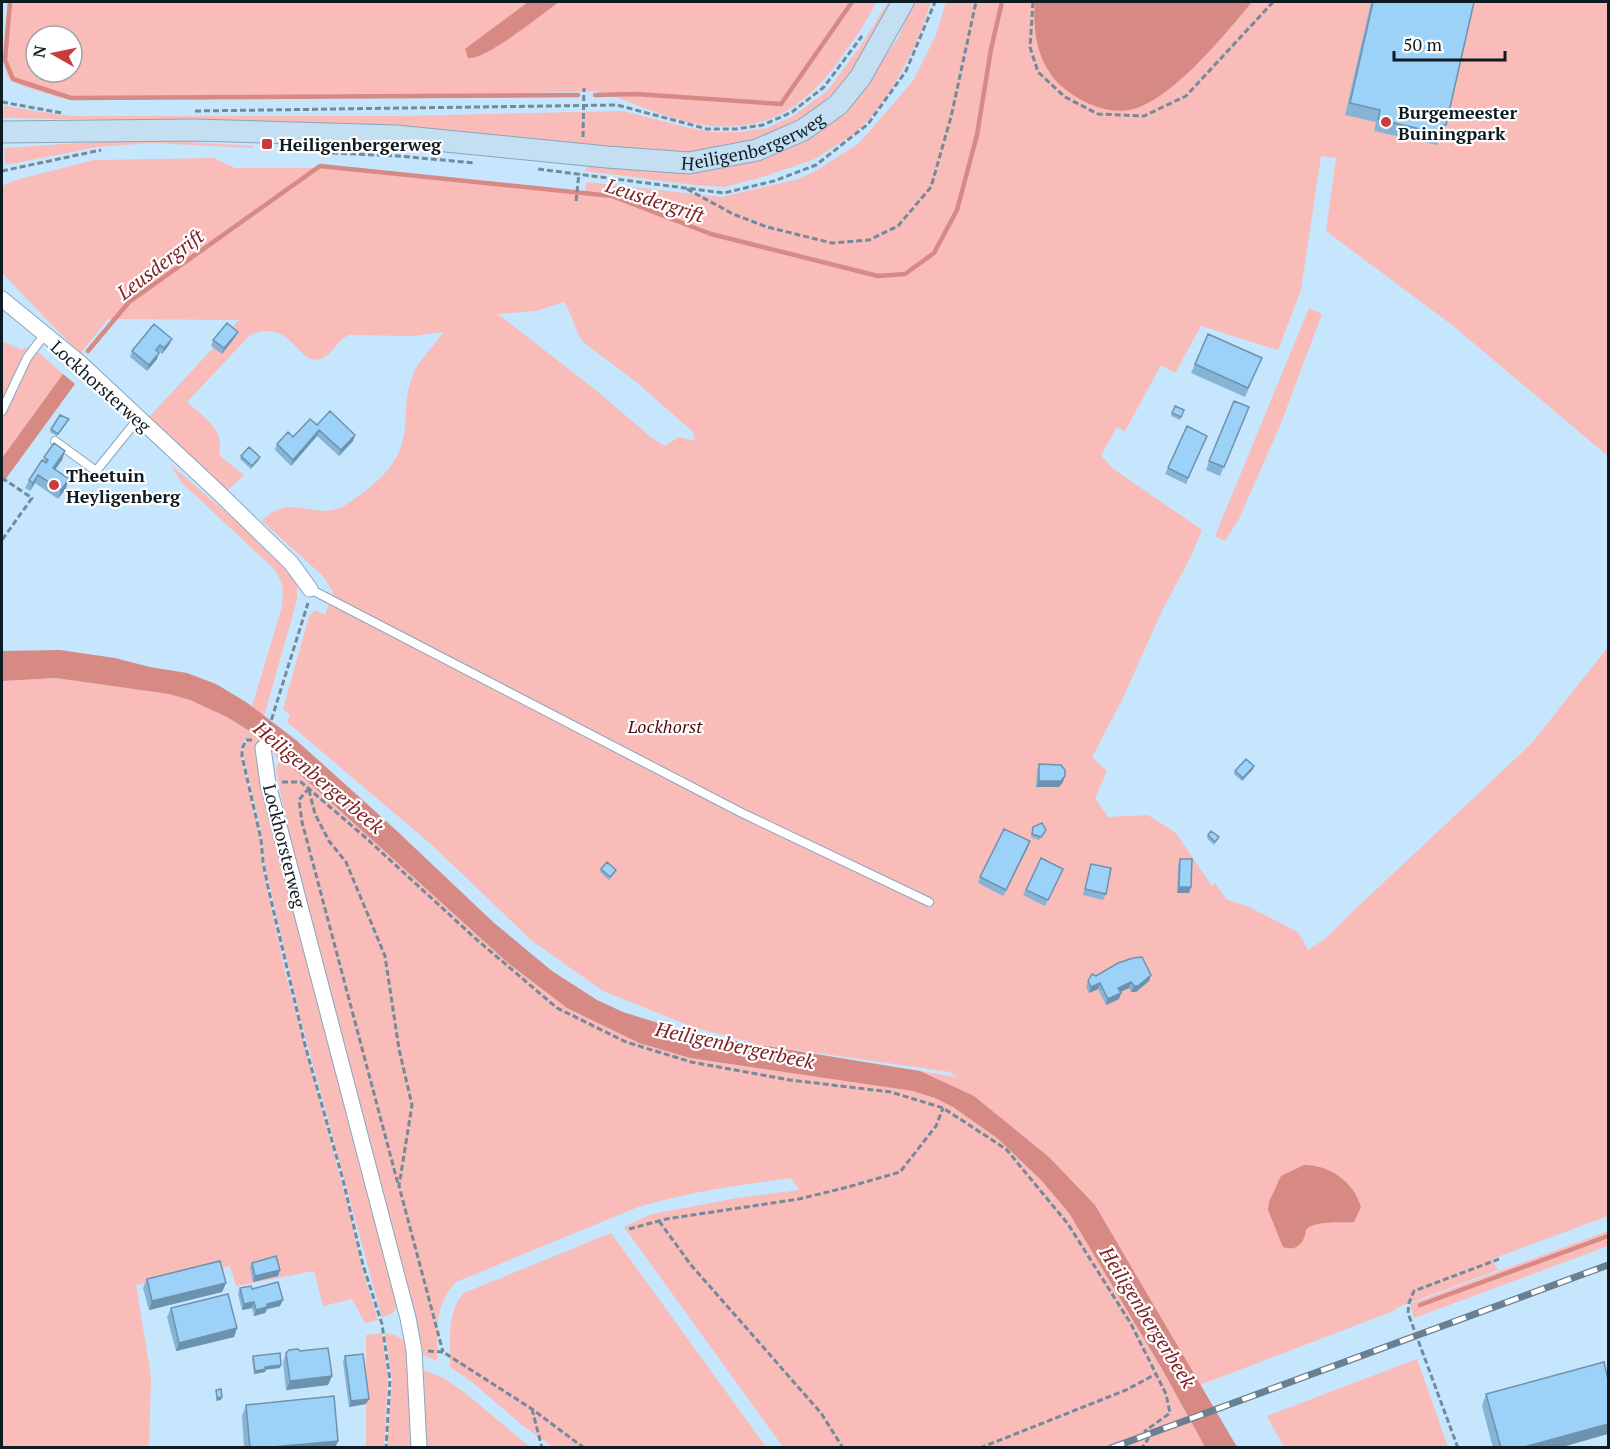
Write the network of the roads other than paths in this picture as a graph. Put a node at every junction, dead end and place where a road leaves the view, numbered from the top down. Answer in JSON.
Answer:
{"nodes":[{"id":1,"x":903,"y":2,"type":"edge"},
{"id":2,"x":2,"y":132,"type":"edge"},
{"id":3,"x":2,"y":299,"type":"edge"},
{"id":4,"x":45,"y":334,"type":"junction"},
{"id":5,"x":2,"y":411,"type":"edge"},
{"id":6,"x":138,"y":419,"type":"junction"},
{"id":7,"x":55,"y":441,"type":"edge"},
{"id":8,"x":310,"y":589,"type":"joint"},
{"id":9,"x":264,"y":746,"type":"road end"},
{"id":10,"x":928,"y":902,"type":"dead end"},
{"id":11,"x":418,"y":1448,"type":"edge"}],
"edges":[{"from":1,"to":2,"type":"main road","name":"Heiligenbergerweg"},
{"from":3,"to":4,"type":"street","name":"Lockhorsterweg"},
{"from":4,"to":5,"type":"lane"},
{"from":4,"to":6,"type":"street","name":"Lockhorsterweg"},
{"from":6,"to":7,"type":"lane"},
{"from":6,"to":8,"type":"street","name":"Lockhorsterweg"},
{"from":8,"to":10,"type":"lane"},
{"from":9,"to":11,"type":"street","name":"Lockhorsterweg"}]}
